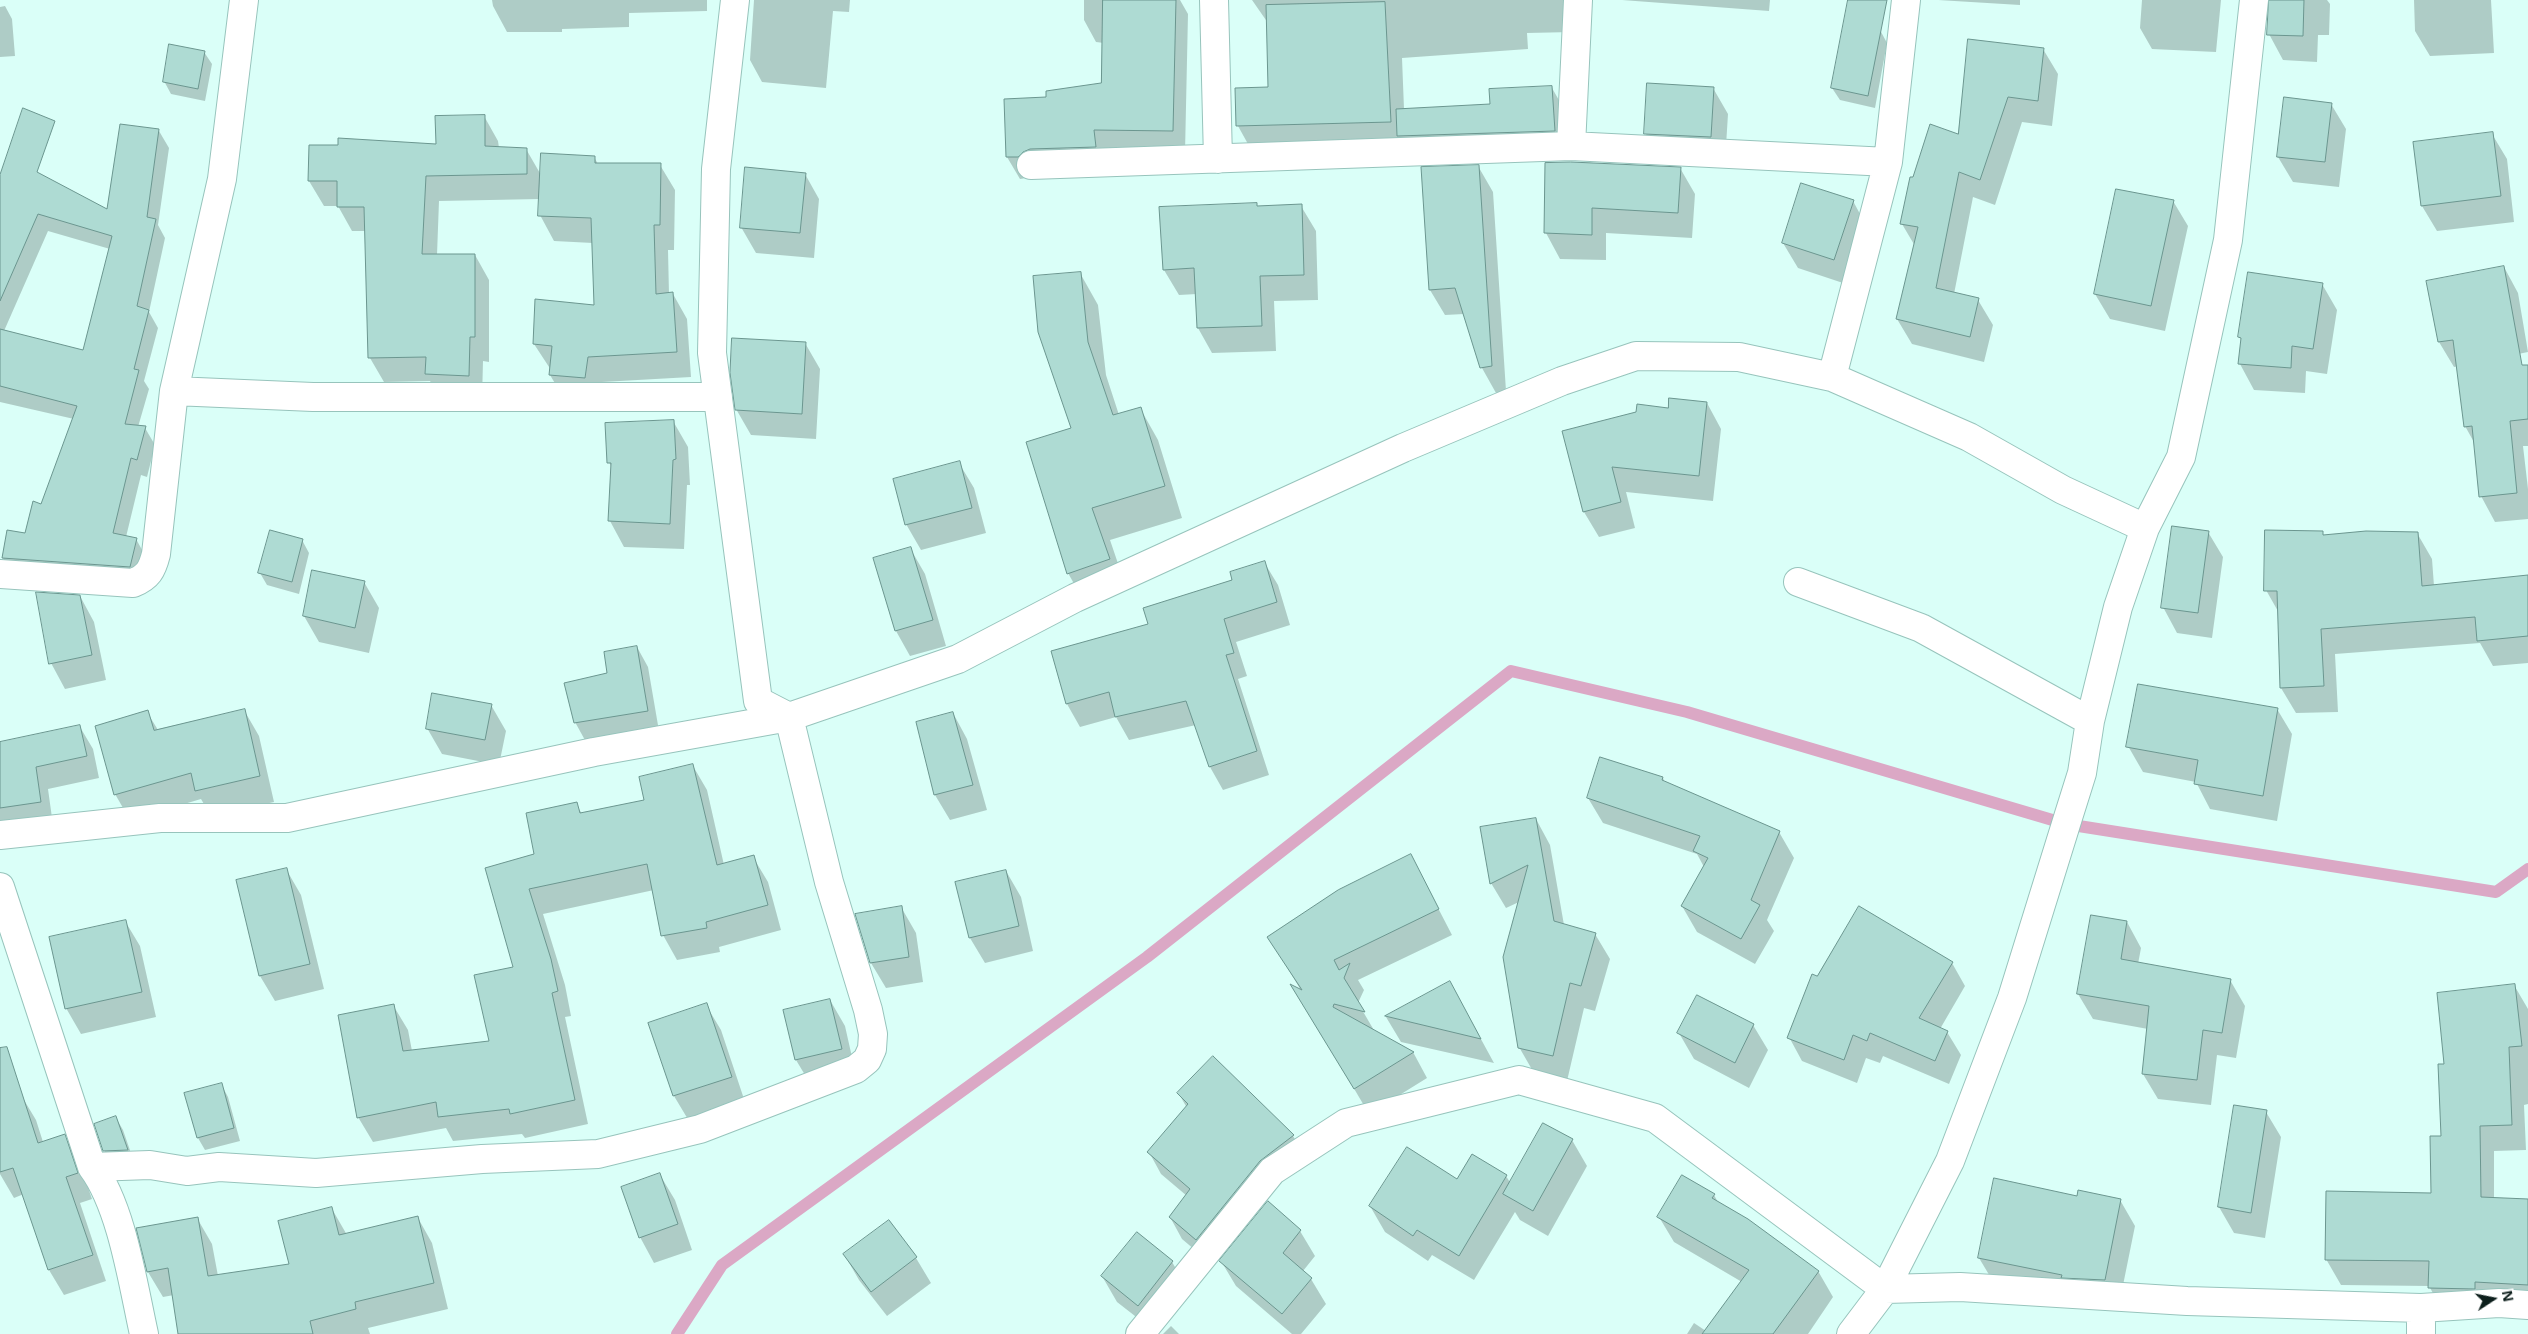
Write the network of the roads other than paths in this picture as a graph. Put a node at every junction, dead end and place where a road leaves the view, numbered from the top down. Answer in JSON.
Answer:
{"nodes":[{"id":1,"x":244,"y":0,"type":"edge"},
{"id":2,"x":734,"y":0,"type":"edge"},
{"id":3,"x":1214,"y":0,"type":"edge"},
{"id":4,"x":1578,"y":0,"type":"edge"},
{"id":5,"x":1906,"y":0,"type":"edge"},
{"id":6,"x":2254,"y":0,"type":"edge"},
{"id":7,"x":1571,"y":146,"type":"junction"},
{"id":8,"x":1218,"y":159,"type":"junction"},
{"id":9,"x":1888,"y":162,"type":"junction"},
{"id":10,"x":1031,"y":165,"type":"dead end"},
{"id":11,"x":1832,"y":377,"type":"junction"},
{"id":12,"x":174,"y":391,"type":"junction"},
{"id":13,"x":718,"y":397,"type":"junction"},
{"id":14,"x":2145,"y":528,"type":"junction"},
{"id":15,"x":0,"y":574,"type":"edge"},
{"id":16,"x":1798,"y":582,"type":"dead end"},
{"id":17,"x":789,"y":717,"type":"junction"},
{"id":18,"x":2090,"y":721,"type":"junction"},
{"id":19,"x":0,"y":835,"type":"edge"},
{"id":20,"x":0,"y":888,"type":"edge"},
{"id":21,"x":92,"y":1167,"type":"junction"},
{"id":22,"x":1885,"y":1289,"type":"junction"},
{"id":23,"x":2528,"y":1305,"type":"edge"},
{"id":24,"x":2421,"y":1321,"type":"edge"},
{"id":25,"x":144,"y":1334,"type":"edge"},
{"id":26,"x":1140,"y":1334,"type":"edge"},
{"id":27,"x":1851,"y":1334,"type":"edge"}],
"edges":[{"from":1,"to":12,"type":"street"},
{"from":2,"to":13,"type":"street"},
{"from":3,"to":8,"type":"street"},
{"from":4,"to":7,"type":"street"},
{"from":5,"to":9,"type":"street"},
{"from":6,"to":14,"type":"street"},
{"from":7,"to":8,"type":"street"},
{"from":7,"to":9,"type":"street"},
{"from":8,"to":10,"type":"street"},
{"from":9,"to":11,"type":"street"},
{"from":11,"to":14,"type":"street"},
{"from":11,"to":17,"type":"street"},
{"from":12,"to":13,"type":"street"},
{"from":12,"to":15,"type":"street"},
{"from":13,"to":17,"type":"street"},
{"from":14,"to":18,"type":"street"},
{"from":16,"to":18,"type":"street"},
{"from":17,"to":19,"type":"street"},
{"from":17,"to":21,"type":"street"},
{"from":18,"to":22,"type":"street"},
{"from":20,"to":21,"type":"street"},
{"from":21,"to":25,"type":"street"},
{"from":22,"to":24,"type":"street"},
{"from":22,"to":26,"type":"street"},
{"from":22,"to":27,"type":"street"},
{"from":23,"to":24,"type":"street"}]}
